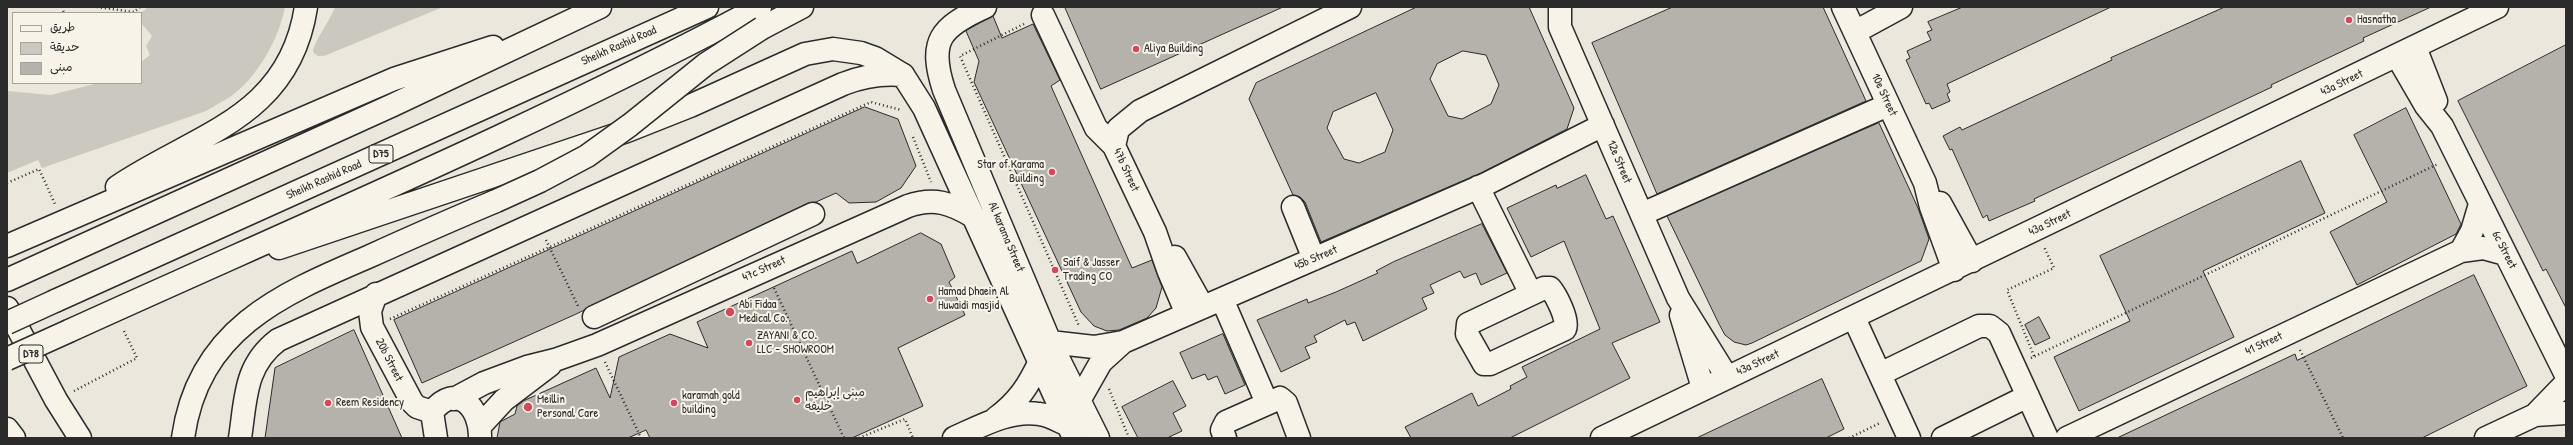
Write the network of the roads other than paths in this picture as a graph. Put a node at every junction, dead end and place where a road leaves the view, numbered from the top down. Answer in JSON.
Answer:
{"nodes":[{"id":1,"x":306,"y":7,"type":"edge"},
{"id":2,"x":600,"y":7,"type":"edge"},
{"id":3,"x":707,"y":7,"type":"edge"},
{"id":4,"x":802,"y":7,"type":"edge"},
{"id":5,"x":985,"y":7,"type":"edge"},
{"id":6,"x":1350,"y":7,"type":"edge"},
{"id":7,"x":1544,"y":7,"type":"edge"},
{"id":8,"x":1873,"y":7,"type":"edge"},
{"id":9,"x":1902,"y":7,"type":"edge"},
{"id":10,"x":2497,"y":7,"type":"edge"},
{"id":11,"x":1043,"y":15,"type":"road end"},
{"id":12,"x":761,"y":17,"type":"edge"},
{"id":13,"x":1560,"y":17,"type":"edge"},
{"id":14,"x":1848,"y":17,"type":"edge"},
{"id":15,"x":541,"y":36,"type":"junction"},
{"id":16,"x":2406,"y":52,"type":"junction"},
{"id":17,"x":903,"y":75,"type":"junction"},
{"id":18,"x":1888,"y":105,"type":"junction"},
{"id":19,"x":1606,"y":132,"type":"junction"},
{"id":20,"x":1114,"y":146,"type":"junction"},
{"id":21,"x":1482,"y":186,"type":"junction"},
{"id":22,"x":2480,"y":204,"type":"junction"},
{"id":23,"x":1293,"y":207,"type":"dead end"},
{"id":24,"x":89,"y":211,"type":"junction"},
{"id":25,"x":813,"y":214,"type":"dead end"},
{"id":26,"x":1642,"y":214,"type":"junction"},
{"id":27,"x":974,"y":217,"type":"junction"},
{"id":28,"x":7,"y":246,"type":"edge"},
{"id":29,"x":2461,"y":251,"type":"junction"},
{"id":30,"x":2505,"y":254,"type":"junction"},
{"id":31,"x":236,"y":255,"type":"junction"},
{"id":32,"x":1314,"y":259,"type":"junction"},
{"id":33,"x":1963,"y":266,"type":"junction"},
{"id":34,"x":692,"y":272,"type":"junction"},
{"id":35,"x":7,"y":280,"type":"edge"},
{"id":36,"x":1535,"y":292,"type":"dead end"},
{"id":37,"x":376,"y":294,"type":"junction"},
{"id":38,"x":703,"y":297,"type":"junction"},
{"id":39,"x":1678,"y":298,"type":"junction"},
{"id":40,"x":1211,"y":304,"type":"junction"},
{"id":41,"x":7,"y":308,"type":"edge"},
{"id":42,"x":594,"y":317,"type":"dead end"},
{"id":43,"x":1854,"y":318,"type":"junction"},
{"id":44,"x":7,"y":323,"type":"edge"},
{"id":45,"x":1050,"y":342,"type":"junction"},
{"id":46,"x":1123,"y":342,"type":"junction"},
{"id":47,"x":7,"y":359,"type":"edge"},
{"id":48,"x":555,"y":360,"type":"junction"},
{"id":49,"x":1040,"y":361,"type":"junction"},
{"id":50,"x":1880,"y":374,"type":"junction"},
{"id":51,"x":2566,"y":375,"type":"edge"},
{"id":52,"x":1727,"y":377,"type":"junction"},
{"id":53,"x":2566,"y":383,"type":"edge"},
{"id":54,"x":1703,"y":388,"type":"junction"},
{"id":55,"x":2028,"y":396,"type":"junction"},
{"id":56,"x":454,"y":399,"type":"junction"},
{"id":57,"x":1080,"y":399,"type":"junction"},
{"id":58,"x":1272,"y":401,"type":"junction"},
{"id":59,"x":432,"y":412,"type":"junction"},
{"id":60,"x":2566,"y":413,"type":"edge"},
{"id":61,"x":2536,"y":415,"type":"junction"},
{"id":62,"x":994,"y":420,"type":"junction"},
{"id":63,"x":7,"y":429,"type":"edge"},
{"id":64,"x":480,"y":432,"type":"edge"},
{"id":65,"x":1072,"y":432,"type":"edge"},
{"id":66,"x":14,"y":438,"type":"edge"},
{"id":67,"x":80,"y":438,"type":"edge"},
{"id":68,"x":183,"y":438,"type":"edge"},
{"id":69,"x":240,"y":438,"type":"edge"},
{"id":70,"x":436,"y":438,"type":"edge"},
{"id":71,"x":954,"y":438,"type":"edge"},
{"id":72,"x":1098,"y":438,"type":"edge"},
{"id":73,"x":1225,"y":438,"type":"edge"},
{"id":74,"x":1299,"y":438,"type":"edge"},
{"id":75,"x":1602,"y":438,"type":"edge"},
{"id":76,"x":1909,"y":438,"type":"edge"},
{"id":77,"x":1943,"y":438,"type":"edge"},
{"id":78,"x":2047,"y":438,"type":"edge"},
{"id":79,"x":2067,"y":438,"type":"edge"},
{"id":80,"x":2486,"y":438,"type":"edge"}],
"edges":[{"from":1,"to":24,"type":"main road"},
{"from":2,"to":15,"type":"main road"},
{"from":3,"to":44,"type":"main road","name":"Sheikh Rashid Road","number":"D75","bridge":true},
{"from":4,"to":12,"type":"main road"},
{"from":5,"to":45,"type":"main road","name":"Al karama Street"},
{"from":6,"to":20,"type":"main road","name":"47b Street"},
{"from":7,"to":13,"type":"main road","name":"12e Street"},
{"from":8,"to":14,"type":"main road"},
{"from":9,"to":14,"type":"main road"},
{"from":10,"to":16,"type":"main road","name":"43a Street"},
{"from":11,"to":20,"type":"main road"},
{"from":12,"to":31,"type":"main road"},
{"from":12,"to":68,"type":"main road","bridge":true},
{"from":13,"to":19,"type":"main road","name":"12e Street"},
{"from":14,"to":18,"type":"main road","name":"10e Street"},
{"from":15,"to":24,"type":"main road"},
{"from":15,"to":35,"type":"main road"},
{"from":16,"to":22,"type":"main road","name":"6c Street"},
{"from":16,"to":33,"type":"main road","name":"43a Street"},
{"from":17,"to":27,"type":"main road","name":"Al karama Street"},
{"from":17,"to":31,"type":"main road"},
{"from":17,"to":37,"type":"main road"},
{"from":18,"to":26,"type":"main road"},
{"from":18,"to":33,"type":"main road","name":"10e Street"},
{"from":19,"to":21,"type":"main road","name":"45b Street"},
{"from":19,"to":26,"type":"main road","name":"12e Street"},
{"from":20,"to":40,"type":"main road","name":"47b Street"},
{"from":21,"to":32,"type":"main road","name":"45b Street"},
{"from":21,"to":36,"type":"main road"},
{"from":22,"to":29,"type":"main road"},
{"from":22,"to":30,"type":"main road","name":"6c Street"},
{"from":23,"to":32,"type":"main road"},
{"from":24,"to":28,"type":"main road"},
{"from":25,"to":34,"type":"main road"},
{"from":26,"to":39,"type":"main road","name":"12e Street"},
{"from":27,"to":38,"type":"main road","name":"47c Street"},
{"from":27,"to":49,"type":"main road","name":"Al karama Street"},
{"from":29,"to":30,"type":"main road","name":"41 Street"},
{"from":29,"to":79,"type":"main road","name":"41 Street"},
{"from":30,"to":51,"type":"main road","name":"6c Street"},
{"from":31,"to":47,"type":"main road","bridge":true},
{"from":32,"to":40,"type":"main road","name":"45b Street"},
{"from":33,"to":43,"type":"main road","name":"43a Street"},
{"from":34,"to":38,"type":"main road"},
{"from":34,"to":42,"type":"main road"},
{"from":37,"to":59,"type":"main road","name":"20b Street"},
{"from":37,"to":69,"type":"main road"},
{"from":38,"to":48,"type":"main road","name":"47c Street"},
{"from":39,"to":52,"type":"main road","name":"12e Street"},
{"from":39,"to":54,"type":"main road","name":"12e Street"},
{"from":40,"to":46,"type":"main road","name":"45b Street"},
{"from":40,"to":58,"type":"main road","name":"47b Street"},
{"from":41,"to":67,"type":"main road","number":"D78"},
{"from":43,"to":50,"type":"main road"},
{"from":43,"to":52,"type":"main road","name":"43a Street"},
{"from":45,"to":46,"type":"main road","name":"45b Street"},
{"from":45,"to":57,"type":"main road","name":"Al karama Street"},
{"from":46,"to":57,"type":"main road","name":"45b Street"},
{"from":48,"to":56,"type":"main road","name":"47c Street"},
{"from":48,"to":64,"type":"main road","name":"47c Street"},
{"from":49,"to":62,"type":"main road"},
{"from":49,"to":65,"type":"main road","name":"Al karama Street"},
{"from":50,"to":55,"type":"main road"},
{"from":50,"to":76,"type":"main road"},
{"from":52,"to":54,"type":"main road","name":"43a Street"},
{"from":53,"to":61,"type":"main road"},
{"from":54,"to":75,"type":"main road","name":"43a Street"},
{"from":55,"to":77,"type":"main road"},
{"from":55,"to":78,"type":"main road"},
{"from":56,"to":59,"type":"main road","name":"47c Street"},
{"from":56,"to":64,"type":"main road"},
{"from":57,"to":72,"type":"main road","name":"Al karama Street"},
{"from":58,"to":73,"type":"main road"},
{"from":58,"to":74,"type":"main road","name":"47b Street"},
{"from":59,"to":70,"type":"main road"},
{"from":60,"to":61,"type":"main road"},
{"from":61,"to":80,"type":"main road"},
{"from":62,"to":65,"type":"main road"},
{"from":62,"to":71,"type":"main road"},
{"from":63,"to":66,"type":"main road"}]}
